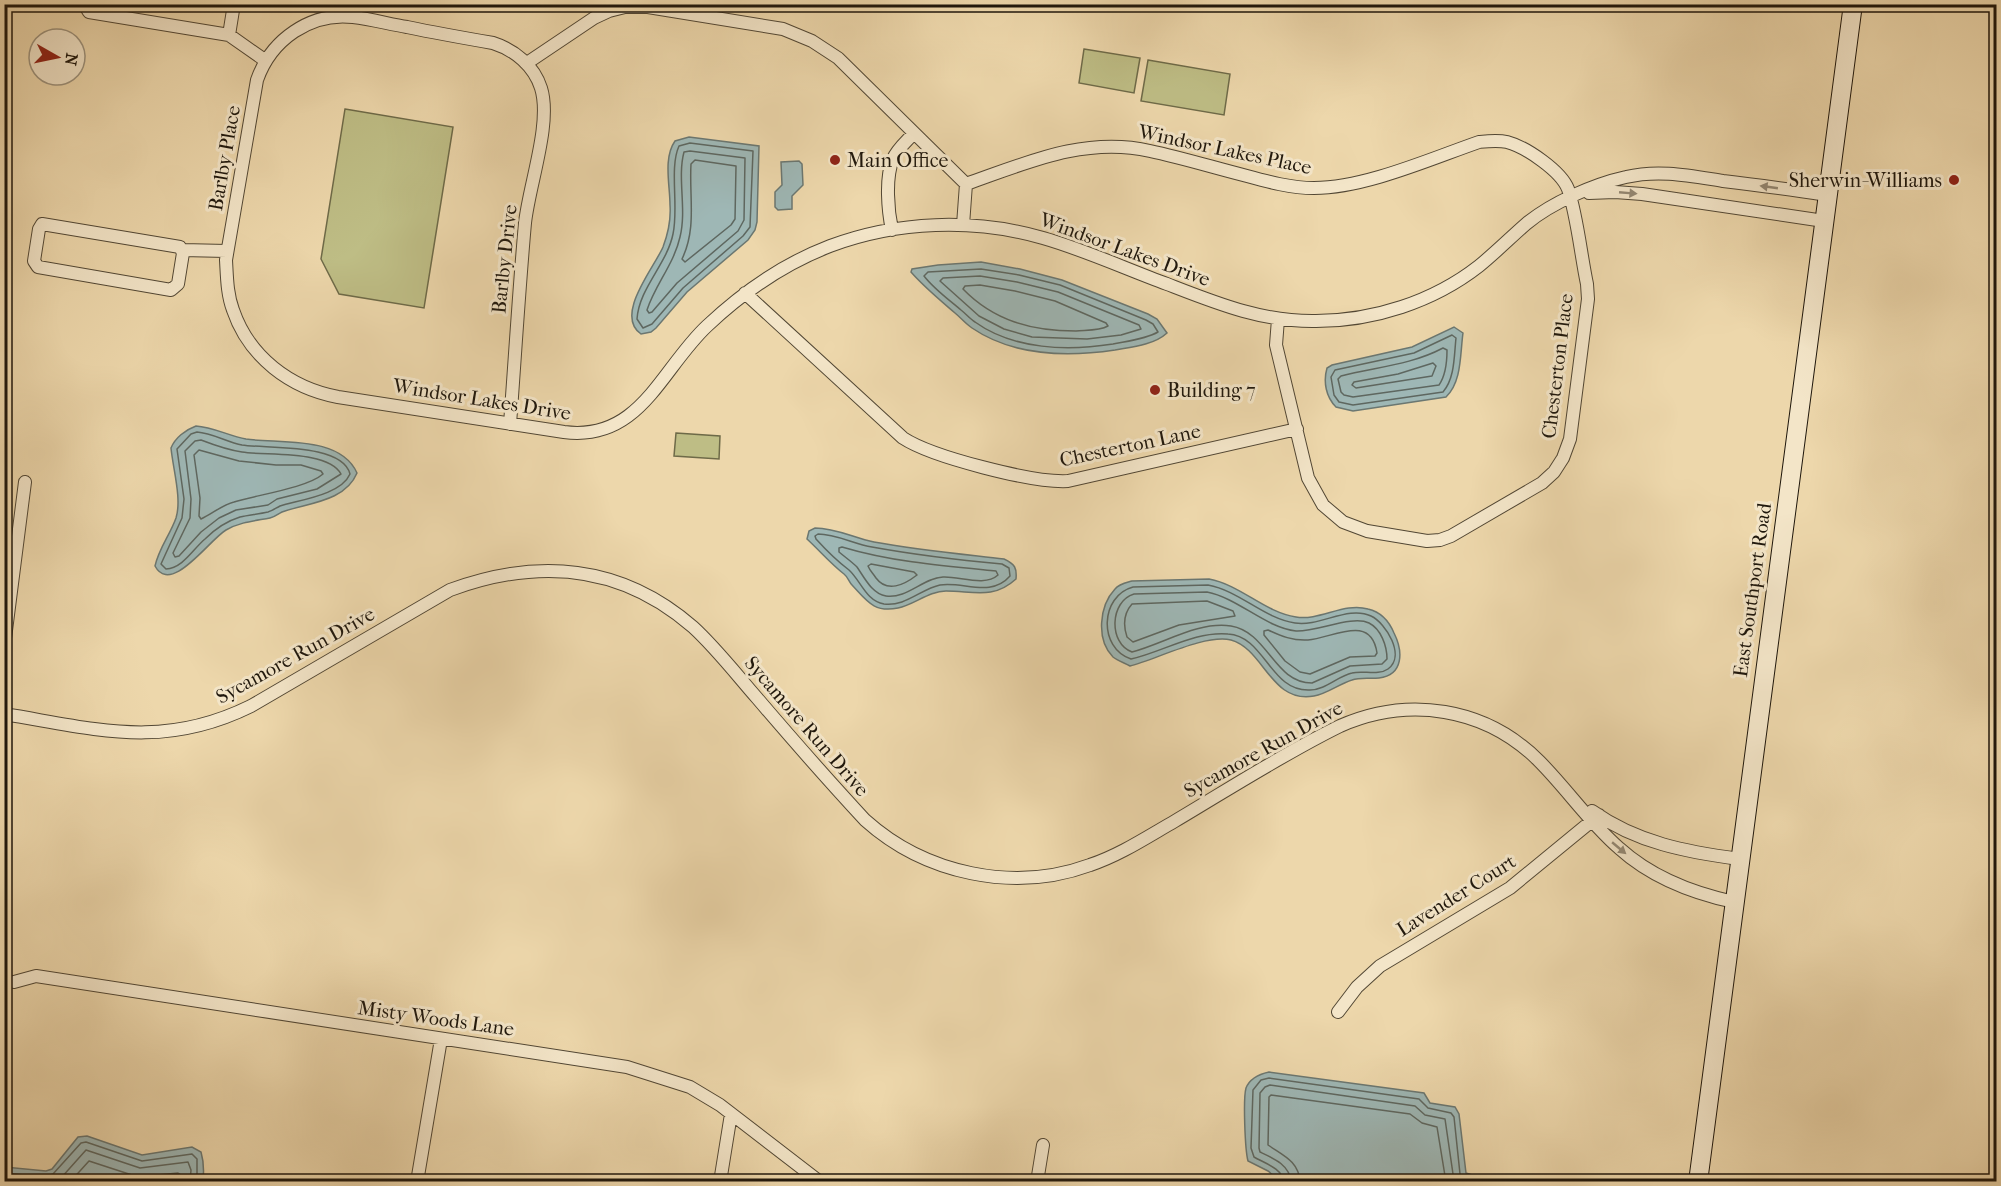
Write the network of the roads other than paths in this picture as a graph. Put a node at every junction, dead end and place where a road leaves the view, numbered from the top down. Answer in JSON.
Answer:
{"nodes":[{"id":1,"x":84,"y":4,"type":"edge"},
{"id":2,"x":234,"y":4,"type":"edge"},
{"id":3,"x":1852,"y":4,"type":"edge"},
{"id":4,"x":229,"y":35,"type":"junction"},
{"id":5,"x":266,"y":61,"type":"junction"},
{"id":6,"x":527,"y":63,"type":"junction"},
{"id":7,"x":914,"y":133,"type":"junction"},
{"id":8,"x":966,"y":184,"type":"junction"},
{"id":9,"x":1827,"y":195,"type":"junction"},
{"id":10,"x":1570,"y":198,"type":"junction"},
{"id":11,"x":1824,"y":221,"type":"junction"},
{"id":12,"x":963,"y":225,"type":"junction"},
{"id":13,"x":892,"y":230,"type":"junction"},
{"id":14,"x":182,"y":250,"type":"junction"},
{"id":15,"x":227,"y":251,"type":"junction"},
{"id":16,"x":745,"y":293,"type":"junction"},
{"id":17,"x":235,"y":316,"type":"joint"},
{"id":18,"x":1278,"y":319,"type":"junction"},
{"id":19,"x":510,"y":424,"type":"junction"},
{"id":20,"x":1297,"y":429,"type":"junction"},
{"id":21,"x":25,"y":482,"type":"dead end"},
{"id":22,"x":4,"y":646,"type":"edge"},
{"id":23,"x":4,"y":714,"type":"edge"},
{"id":24,"x":1595,"y":818,"type":"junction"},
{"id":25,"x":1740,"y":859,"type":"junction"},
{"id":26,"x":1734,"y":902,"type":"junction"},
{"id":27,"x":15,"y":982,"type":"dead end"},
{"id":28,"x":1338,"y":1012,"type":"dead end"},
{"id":29,"x":441,"y":1039,"type":"junction"},
{"id":30,"x":731,"y":1114,"type":"junction"},
{"id":31,"x":1043,"y":1145,"type":"dead end"},
{"id":32,"x":417,"y":1182,"type":"edge"},
{"id":33,"x":720,"y":1182,"type":"edge"},
{"id":34,"x":820,"y":1182,"type":"edge"},
{"id":35,"x":1037,"y":1182,"type":"edge"},
{"id":36,"x":1698,"y":1182,"type":"edge"}],
"edges":[{"from":1,"to":4,"type":"street"},
{"from":2,"to":4,"type":"street"},
{"from":3,"to":9,"type":"main road","name":"East Southport Road"},
{"from":4,"to":5,"type":"street"},
{"from":5,"to":6,"type":"street","name":"Barlby Place"},
{"from":5,"to":15,"type":"street","name":"Barlby Place"},
{"from":6,"to":7,"type":"street"},
{"from":6,"to":19,"type":"street","name":"Barlby Drive"},
{"from":7,"to":8,"type":"street"},
{"from":7,"to":13,"type":"street"},
{"from":8,"to":10,"type":"street","name":"Windsor Lakes Place"},
{"from":8,"to":12,"type":"street"},
{"from":9,"to":10,"type":"street","name":"Windsor Lakes Drive","one_way":true},
{"from":9,"to":11,"type":"main road","name":"East Southport Road"},
{"from":10,"to":11,"type":"street","name":"Windsor Lakes Drive","one_way":true},
{"from":10,"to":18,"type":"street","name":"Windsor Lakes Drive"},
{"from":10,"to":20,"type":"street","name":"Chesterton Place"},
{"from":11,"to":25,"type":"main road","name":"East Southport Road"},
{"from":12,"to":13,"type":"street","name":"Windsor Lakes Drive"},
{"from":12,"to":18,"type":"street","name":"Windsor Lakes Drive"},
{"from":13,"to":16,"type":"street","name":"Windsor Lakes Drive"},
{"from":14,"to":14,"type":"street"},
{"from":14,"to":15,"type":"street"},
{"from":15,"to":17,"type":"street","name":"Barlby Place"},
{"from":16,"to":19,"type":"street","name":"Windsor Lakes Drive"},
{"from":16,"to":20,"type":"street","name":"Chesterton Lane"},
{"from":17,"to":19,"type":"street","name":"Windsor Lakes Drive"},
{"from":18,"to":20,"type":"street"},
{"from":21,"to":22,"type":"street"},
{"from":23,"to":24,"type":"street","name":"Sycamore Run Drive"},
{"from":24,"to":25,"type":"street","name":"Sycamore Run Drive"},
{"from":24,"to":26,"type":"street","name":"Sycamore Run Drive","one_way":true},
{"from":24,"to":28,"type":"street","name":"Lavender Court"},
{"from":25,"to":26,"type":"main road","name":"East Southport Road"},
{"from":26,"to":36,"type":"main road","name":"East Southport Road"},
{"from":27,"to":29,"type":"street","name":"Misty Woods Lane"},
{"from":29,"to":30,"type":"street","name":"Misty Woods Lane"},
{"from":29,"to":32,"type":"street"},
{"from":30,"to":33,"type":"street"},
{"from":30,"to":34,"type":"street","name":"Misty Woods Lane"},
{"from":31,"to":35,"type":"street"}]}
